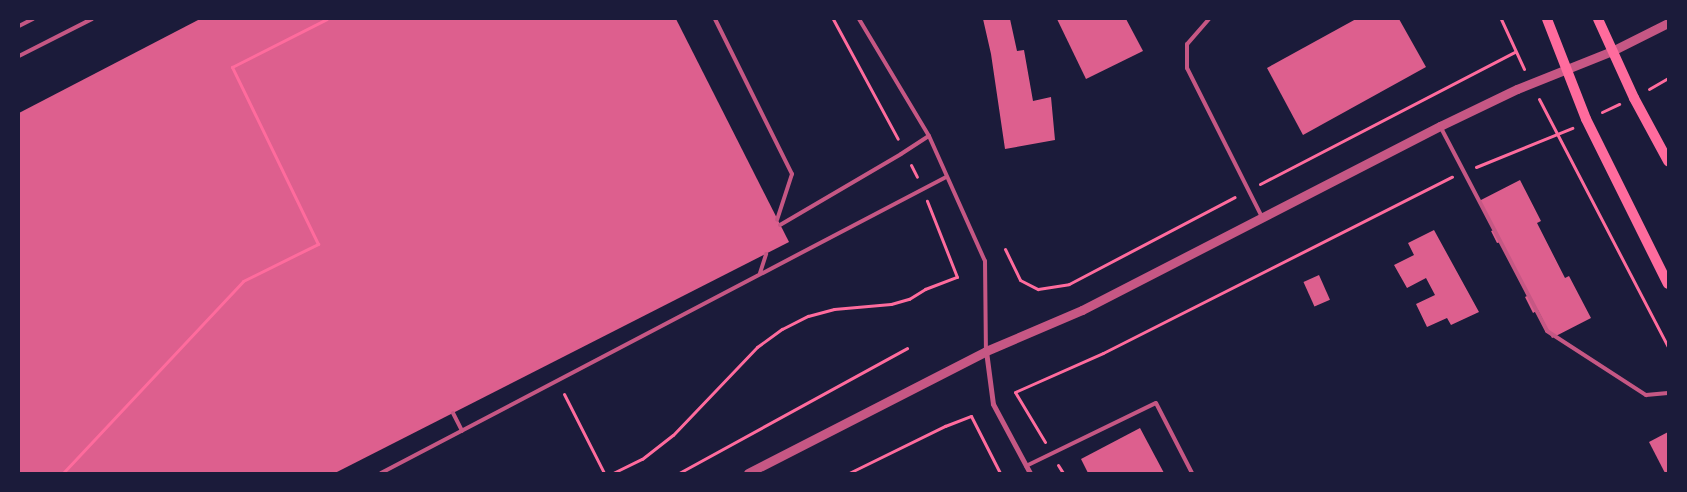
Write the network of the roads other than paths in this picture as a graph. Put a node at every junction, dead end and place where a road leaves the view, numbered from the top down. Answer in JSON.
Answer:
{"nodes":[{"id":1,"x":33,"y":19,"type":"edge"},
{"id":2,"x":92,"y":19,"type":"edge"},
{"id":3,"x":715,"y":19,"type":"edge"},
{"id":4,"x":859,"y":19,"type":"edge"},
{"id":5,"x":1209,"y":19,"type":"edge"},
{"id":6,"x":1547,"y":19,"type":"edge"},
{"id":7,"x":1598,"y":19,"type":"edge"},
{"id":8,"x":1668,"y":23,"type":"edge"},
{"id":9,"x":19,"y":26,"type":"edge"},
{"id":10,"x":1612,"y":51,"type":"junction"},
{"id":11,"x":19,"y":56,"type":"edge"},
{"id":12,"x":1567,"y":70,"type":"junction"},
{"id":13,"x":1440,"y":126,"type":"junction"},
{"id":14,"x":928,"y":136,"type":"junction"},
{"id":15,"x":1668,"y":161,"type":"edge"},
{"id":16,"x":946,"y":177,"type":"junction"},
{"id":17,"x":1262,"y":217,"type":"junction"},
{"id":18,"x":777,"y":220,"type":"dead end"},
{"id":19,"x":780,"y":225,"type":"dead end"},
{"id":20,"x":766,"y":254,"type":"dead end"},
{"id":21,"x":760,"y":274,"type":"junction"},
{"id":22,"x":1668,"y":284,"type":"edge"},
{"id":23,"x":986,"y":351,"type":"junction"},
{"id":24,"x":1668,"y":393,"type":"edge"},
{"id":25,"x":453,"y":413,"type":"dead end"},
{"id":26,"x":462,"y":431,"type":"junction"},
{"id":27,"x":1026,"y":466,"type":"junction"},
{"id":28,"x":381,"y":473,"type":"edge"},
{"id":29,"x":748,"y":473,"type":"edge"},
{"id":30,"x":1030,"y":473,"type":"edge"},
{"id":31,"x":1192,"y":473,"type":"edge"}],
"edges":[{"from":1,"to":9,"type":"lane"},
{"from":2,"to":11,"type":"lane"},
{"from":3,"to":18,"type":"lane"},
{"from":4,"to":14,"type":"lane"},
{"from":5,"to":17,"type":"lane"},
{"from":6,"to":12,"type":"main road"},
{"from":7,"to":10,"type":"main road"},
{"from":8,"to":10,"type":"street"},
{"from":10,"to":12,"type":"street"},
{"from":10,"to":15,"type":"main road"},
{"from":12,"to":13,"type":"street"},
{"from":12,"to":22,"type":"main road"},
{"from":13,"to":17,"type":"street"},
{"from":13,"to":24,"type":"lane"},
{"from":14,"to":16,"type":"lane"},
{"from":14,"to":19,"type":"lane"},
{"from":16,"to":21,"type":"lane"},
{"from":16,"to":23,"type":"lane"},
{"from":17,"to":23,"type":"street"},
{"from":20,"to":21,"type":"lane"},
{"from":21,"to":26,"type":"lane"},
{"from":23,"to":27,"type":"street"},
{"from":23,"to":29,"type":"street"},
{"from":25,"to":26,"type":"lane"},
{"from":26,"to":28,"type":"lane"},
{"from":27,"to":30,"type":"street"},
{"from":27,"to":31,"type":"lane"}]}
